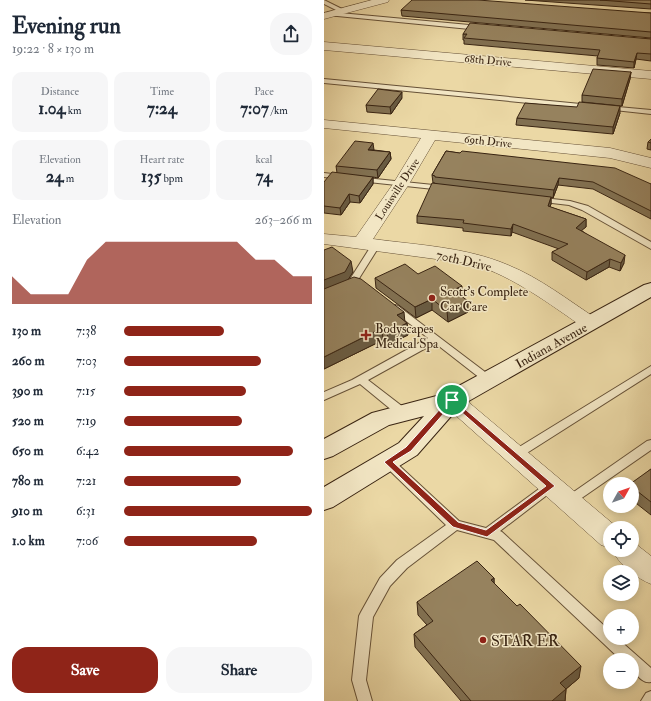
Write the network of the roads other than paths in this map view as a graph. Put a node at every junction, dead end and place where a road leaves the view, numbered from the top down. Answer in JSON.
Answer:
{"nodes":[{"id":1,"x":384,"y":0,"type":"edge"},
{"id":2,"x":324,"y":1,"type":"edge"},
{"id":3,"x":342,"y":11,"type":"junction"},
{"id":4,"x":326,"y":15,"type":"edge"},
{"id":5,"x":485,"y":28,"type":"edge"},
{"id":6,"x":324,"y":46,"type":"edge"},
{"id":7,"x":651,"y":75,"type":"edge"},
{"id":8,"x":324,"y":81,"type":"edge"},
{"id":9,"x":651,"y":112,"type":"edge"},
{"id":10,"x":324,"y":124,"type":"edge"},
{"id":11,"x":430,"y":135,"type":"junction"},
{"id":12,"x":651,"y":163,"type":"edge"},
{"id":13,"x":324,"y":175,"type":"edge"},
{"id":14,"x":401,"y":184,"type":"junction"},
{"id":15,"x":455,"y":190,"type":"edge"},
{"id":16,"x":531,"y":198,"type":"edge"},
{"id":17,"x":324,"y":239,"type":"edge"},
{"id":18,"x":369,"y":244,"type":"junction"},
{"id":19,"x":651,"y":246,"type":"edge"},
{"id":20,"x":651,"y":289,"type":"edge"},
{"id":21,"x":324,"y":298,"type":"edge"},
{"id":22,"x":385,"y":301,"type":"edge"},
{"id":23,"x":590,"y":323,"type":"junction"},
{"id":24,"x":435,"y":339,"type":"junction"},
{"id":25,"x":651,"y":369,"type":"edge"},
{"id":26,"x":360,"y":379,"type":"junction"},
{"id":27,"x":489,"y":380,"type":"junction"},
{"id":28,"x":324,"y":396,"type":"edge"},
{"id":29,"x":452,"y":400,"type":"junction"},
{"id":30,"x":403,"y":413,"type":"junction"},
{"id":31,"x":651,"y":444,"type":"edge"},
{"id":32,"x":329,"y":445,"type":"edge"},
{"id":33,"x":515,"y":455,"type":"junction"},
{"id":34,"x":388,"y":462,"type":"junction"},
{"id":35,"x":560,"y":494,"type":"junction"},
{"id":36,"x":324,"y":500,"type":"edge"},
{"id":37,"x":456,"y":525,"type":"junction"},
{"id":38,"x":603,"y":531,"type":"edge"},
{"id":39,"x":487,"y":534,"type":"junction"},
{"id":40,"x":634,"y":557,"type":"edge"},
{"id":41,"x":651,"y":572,"type":"edge"},
{"id":42,"x":624,"y":653,"type":"edge"},
{"id":43,"x":639,"y":667,"type":"edge"},
{"id":44,"x":651,"y":675,"type":"edge"},
{"id":45,"x":651,"y":698,"type":"edge"},
{"id":46,"x":365,"y":701,"type":"edge"},
{"id":47,"x":648,"y":701,"type":"edge"}],
"edges":[{"from":1,"to":3,"type":"street"},
{"from":2,"to":3,"type":"lane"},
{"from":3,"to":4,"type":"street"},
{"from":4,"to":5,"type":"lane"},
{"from":6,"to":7,"type":"street","name":"68th Drive"},
{"from":8,"to":9,"type":"lane"},
{"from":10,"to":11,"type":"street","name":"69th Drive"},
{"from":11,"to":12,"type":"street","name":"69th Drive"},
{"from":11,"to":14,"type":"street","name":"Louisville Drive"},
{"from":13,"to":14,"type":"lane"},
{"from":14,"to":15,"type":"lane"},
{"from":14,"to":18,"type":"street","name":"Louisville Drive"},
{"from":16,"to":19,"type":"lane"},
{"from":17,"to":18,"type":"street","name":"70th Drive"},
{"from":18,"to":21,"type":"lane"},
{"from":18,"to":23,"type":"street","name":"70th Drive"},
{"from":20,"to":23,"type":"main road","name":"Indiana Avenue"},
{"from":22,"to":24,"type":"lane"},
{"from":23,"to":27,"type":"main road","name":"Indiana Avenue"},
{"from":24,"to":26,"type":"lane"},
{"from":24,"to":27,"type":"lane"},
{"from":25,"to":33,"type":"lane"},
{"from":26,"to":28,"type":"lane"},
{"from":26,"to":30,"type":"lane"},
{"from":27,"to":29,"type":"main road","name":"Indiana Avenue"},
{"from":29,"to":30,"type":"main road","name":"Indiana Avenue"},
{"from":29,"to":33,"type":"street"},
{"from":29,"to":34,"type":"main road","name":"Indiana Avenue"},
{"from":30,"to":32,"type":"main road","name":"Indiana Avenue"},
{"from":31,"to":35,"type":"lane"},
{"from":33,"to":35,"type":"street"},
{"from":34,"to":36,"type":"main road","name":"Indiana Avenue"},
{"from":34,"to":37,"type":"lane"},
{"from":35,"to":38,"type":"street"},
{"from":35,"to":39,"type":"lane"},
{"from":37,"to":39,"type":"lane"},
{"from":37,"to":46,"type":"lane"},
{"from":39,"to":42,"type":"lane"},
{"from":40,"to":41,"type":"street"},
{"from":43,"to":44,"type":"lane"},
{"from":45,"to":47,"type":"lane"}]}
